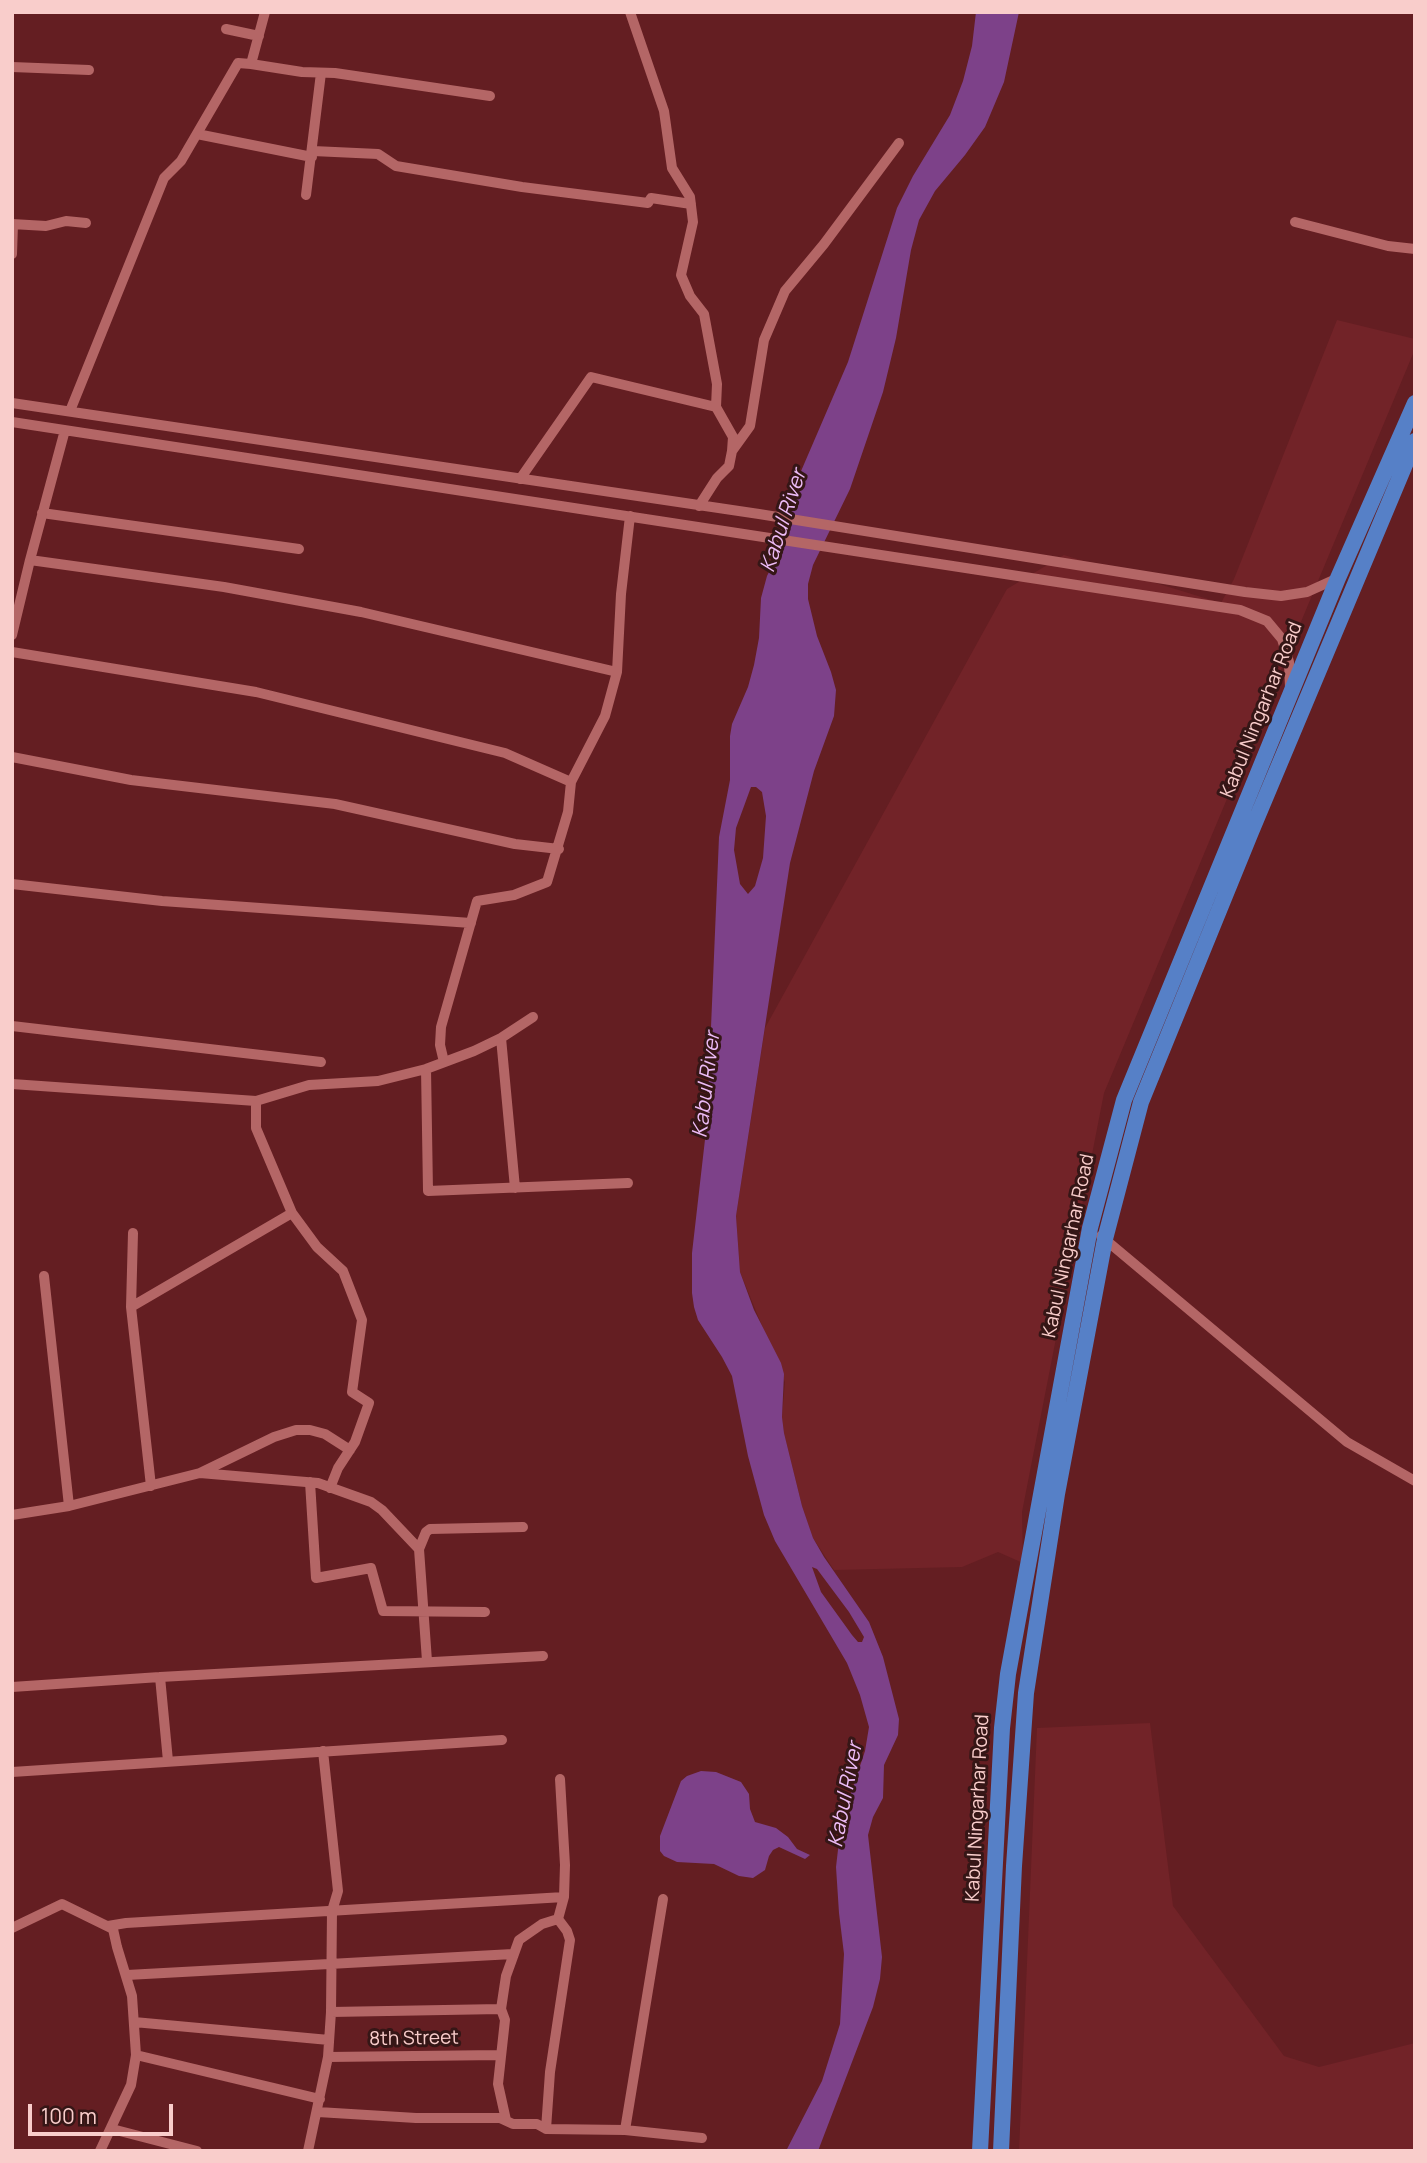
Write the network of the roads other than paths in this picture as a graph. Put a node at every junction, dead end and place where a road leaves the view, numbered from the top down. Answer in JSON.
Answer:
{"nodes":[{"id":1,"x":265,"y":12,"type":"edge"},
{"id":2,"x":630,"y":12,"type":"edge"},
{"id":3,"x":226,"y":29,"type":"dead end"},
{"id":4,"x":259,"y":36,"type":"junction"},
{"id":5,"x":251,"y":64,"type":"junction"},
{"id":6,"x":12,"y":67,"type":"edge"},
{"id":7,"x":89,"y":70,"type":"dead end"},
{"id":8,"x":321,"y":73,"type":"junction"},
{"id":9,"x":490,"y":96,"type":"dead end"},
{"id":10,"x":197,"y":134,"type":"junction"},
{"id":11,"x":899,"y":143,"type":"dead end"},
{"id":12,"x":313,"y":154,"type":"junction"},
{"id":13,"x":306,"y":195,"type":"dead end"},
{"id":14,"x":691,"y":204,"type":"junction"},
{"id":15,"x":1295,"y":222,"type":"dead end"},
{"id":16,"x":86,"y":223,"type":"dead end"},
{"id":17,"x":13,"y":224,"type":"edge"},
{"id":18,"x":1415,"y":249,"type":"edge"},
{"id":19,"x":12,"y":254,"type":"edge"},
{"id":20,"x":12,"y":403,"type":"edge"},
{"id":21,"x":1415,"y":403,"type":"edge"},
{"id":22,"x":716,"y":407,"type":"junction"},
{"id":23,"x":70,"y":411,"type":"junction"},
{"id":24,"x":12,"y":422,"type":"edge"},
{"id":25,"x":65,"y":430,"type":"junction"},
{"id":26,"x":1415,"y":441,"type":"edge"},
{"id":27,"x":732,"y":451,"type":"junction"},
{"id":28,"x":433,"y":466,"type":"junction"},
{"id":29,"x":520,"y":479,"type":"junction"},
{"id":30,"x":430,"y":485,"type":"junction"},
{"id":31,"x":699,"y":506,"type":"junction"},
{"id":32,"x":42,"y":513,"type":"junction"},
{"id":33,"x":630,"y":516,"type":"junction"},
{"id":34,"x":299,"y":549,"type":"dead end"},
{"id":35,"x":30,"y":560,"type":"junction"},
{"id":36,"x":1338,"y":578,"type":"junction"},
{"id":37,"x":18,"y":588,"type":"edge"},
{"id":38,"x":12,"y":635,"type":"edge"},
{"id":39,"x":12,"y":652,"type":"edge"},
{"id":40,"x":617,"y":672,"type":"junction"},
{"id":41,"x":1290,"y":697,"type":"junction"},
{"id":42,"x":12,"y":757,"type":"edge"},
{"id":43,"x":571,"y":782,"type":"junction"},
{"id":44,"x":559,"y":849,"type":"junction"},
{"id":45,"x":12,"y":884,"type":"edge"},
{"id":46,"x":471,"y":923,"type":"junction"},
{"id":47,"x":533,"y":1017,"type":"dead end"},
{"id":48,"x":12,"y":1026,"type":"edge"},
{"id":49,"x":501,"y":1038,"type":"junction"},
{"id":50,"x":321,"y":1062,"type":"dead end"},
{"id":51,"x":444,"y":1062,"type":"junction"},
{"id":52,"x":426,"y":1069,"type":"junction"},
{"id":53,"x":12,"y":1084,"type":"edge"},
{"id":54,"x":256,"y":1101,"type":"junction"},
{"id":55,"x":628,"y":1183,"type":"dead end"},
{"id":56,"x":515,"y":1188,"type":"junction"},
{"id":57,"x":292,"y":1213,"type":"junction"},
{"id":58,"x":1090,"y":1228,"type":"junction"},
{"id":59,"x":132,"y":1233,"type":"dead end"},
{"id":60,"x":1105,"y":1239,"type":"junction"},
{"id":61,"x":44,"y":1276,"type":"dead end"},
{"id":62,"x":131,"y":1307,"type":"junction"},
{"id":63,"x":350,"y":1450,"type":"junction"},
{"id":64,"x":200,"y":1473,"type":"junction"},
{"id":65,"x":1415,"y":1481,"type":"edge"},
{"id":66,"x":310,"y":1482,"type":"junction"},
{"id":67,"x":151,"y":1486,"type":"junction"},
{"id":68,"x":330,"y":1488,"type":"junction"},
{"id":69,"x":69,"y":1506,"type":"junction"},
{"id":70,"x":12,"y":1515,"type":"edge"},
{"id":71,"x":523,"y":1527,"type":"dead end"},
{"id":72,"x":419,"y":1549,"type":"junction"},
{"id":73,"x":423,"y":1611,"type":"junction"},
{"id":74,"x":485,"y":1612,"type":"dead end"},
{"id":75,"x":543,"y":1656,"type":"dead end"},
{"id":76,"x":427,"y":1661,"type":"junction"},
{"id":77,"x":160,"y":1677,"type":"junction"},
{"id":78,"x":12,"y":1688,"type":"edge"},
{"id":79,"x":502,"y":1740,"type":"dead end"},
{"id":80,"x":323,"y":1751,"type":"junction"},
{"id":81,"x":168,"y":1761,"type":"junction"},
{"id":82,"x":12,"y":1772,"type":"edge"},
{"id":83,"x":560,"y":1779,"type":"dead end"},
{"id":84,"x":564,"y":1897,"type":"junction"},
{"id":85,"x":663,"y":1899,"type":"dead end"},
{"id":86,"x":332,"y":1911,"type":"junction"},
{"id":87,"x":558,"y":1919,"type":"junction"},
{"id":88,"x":108,"y":1926,"type":"junction"},
{"id":89,"x":12,"y":1928,"type":"edge"},
{"id":90,"x":513,"y":1954,"type":"junction"},
{"id":91,"x":331,"y":1964,"type":"junction"},
{"id":92,"x":127,"y":1975,"type":"junction"},
{"id":93,"x":501,"y":2009,"type":"junction"},
{"id":94,"x":331,"y":2012,"type":"junction"},
{"id":95,"x":988,"y":2018,"type":"junction"},
{"id":96,"x":1007,"y":2019,"type":"junction"},
{"id":97,"x":134,"y":2022,"type":"junction"},
{"id":98,"x":329,"y":2040,"type":"junction"},
{"id":99,"x":136,"y":2055,"type":"junction"},
{"id":100,"x":500,"y":2055,"type":"junction"},
{"id":101,"x":328,"y":2057,"type":"junction"},
{"id":102,"x":320,"y":2099,"type":"junction"},
{"id":103,"x":318,"y":2112,"type":"junction"},
{"id":104,"x":506,"y":2120,"type":"junction"},
{"id":105,"x":112,"y":2129,"type":"junction"},
{"id":106,"x":546,"y":2129,"type":"junction"},
{"id":107,"x":625,"y":2130,"type":"junction"},
{"id":108,"x":702,"y":2138,"type":"dead end"},
{"id":109,"x":100,"y":2151,"type":"edge"},
{"id":110,"x":197,"y":2151,"type":"edge"},
{"id":111,"x":308,"y":2151,"type":"edge"},
{"id":112,"x":980,"y":2151,"type":"edge"},
{"id":113,"x":1000,"y":2151,"type":"edge"}],
"edges":[{"from":1,"to":4,"type":"street"},
{"from":2,"to":14,"type":"street"},
{"from":3,"to":4,"type":"street"},
{"from":4,"to":5,"type":"street"},
{"from":5,"to":8,"type":"street"},
{"from":5,"to":10,"type":"street"},
{"from":6,"to":7,"type":"street"},
{"from":8,"to":9,"type":"street"},
{"from":8,"to":12,"type":"street"},
{"from":10,"to":12,"type":"street"},
{"from":10,"to":23,"type":"street"},
{"from":11,"to":27,"type":"street"},
{"from":12,"to":13,"type":"street"},
{"from":12,"to":14,"type":"street"},
{"from":14,"to":22,"type":"street"},
{"from":15,"to":18,"type":"street"},
{"from":16,"to":17,"type":"street"},
{"from":17,"to":19,"type":"street"},
{"from":20,"to":23,"type":"street"},
{"from":21,"to":36,"type":"highway","name":"Kabul Ningarhar Road"},
{"from":22,"to":27,"type":"street"},
{"from":22,"to":29,"type":"street"},
{"from":23,"to":28,"type":"street"},
{"from":24,"to":25,"type":"street"},
{"from":25,"to":30,"type":"street"},
{"from":25,"to":32,"type":"street"},
{"from":26,"to":60,"type":"highway","name":"Kabul Ningarhar Road"},
{"from":27,"to":31,"type":"street"},
{"from":28,"to":29,"type":"street"},
{"from":28,"to":30,"type":"street"},
{"from":29,"to":31,"type":"street"},
{"from":30,"to":33,"type":"street"},
{"from":31,"to":36,"type":"street"},
{"from":32,"to":34,"type":"street"},
{"from":32,"to":35,"type":"street"},
{"from":33,"to":40,"type":"street"},
{"from":33,"to":41,"type":"street"},
{"from":35,"to":37,"type":"street"},
{"from":35,"to":40,"type":"street"},
{"from":36,"to":41,"type":"highway","name":"Kabul Ningarhar Road"},
{"from":37,"to":38,"type":"street"},
{"from":39,"to":43,"type":"street"},
{"from":40,"to":43,"type":"street"},
{"from":41,"to":58,"type":"highway","name":"Kabul Ningarhar Road"},
{"from":42,"to":44,"type":"street"},
{"from":43,"to":44,"type":"street"},
{"from":44,"to":46,"type":"street"},
{"from":45,"to":46,"type":"street"},
{"from":46,"to":51,"type":"street"},
{"from":47,"to":49,"type":"street"},
{"from":48,"to":50,"type":"street"},
{"from":49,"to":51,"type":"street"},
{"from":49,"to":56,"type":"street"},
{"from":51,"to":52,"type":"street"},
{"from":52,"to":54,"type":"street"},
{"from":52,"to":56,"type":"street"},
{"from":53,"to":54,"type":"street"},
{"from":54,"to":57,"type":"street"},
{"from":55,"to":56,"type":"street"},
{"from":57,"to":62,"type":"street"},
{"from":57,"to":63,"type":"street"},
{"from":58,"to":60,"type":"street"},
{"from":58,"to":95,"type":"highway","name":"Kabul Ningarhar Road"},
{"from":59,"to":62,"type":"street"},
{"from":60,"to":65,"type":"street"},
{"from":60,"to":96,"type":"highway","name":"Kabul Ningarhar Road"},
{"from":61,"to":69,"type":"street"},
{"from":62,"to":67,"type":"street"},
{"from":63,"to":64,"type":"street"},
{"from":63,"to":68,"type":"street"},
{"from":64,"to":66,"type":"street"},
{"from":64,"to":67,"type":"street"},
{"from":66,"to":68,"type":"street"},
{"from":66,"to":73,"type":"street"},
{"from":67,"to":69,"type":"street"},
{"from":68,"to":72,"type":"street"},
{"from":69,"to":70,"type":"street"},
{"from":71,"to":72,"type":"street"},
{"from":72,"to":73,"type":"street"},
{"from":73,"to":74,"type":"street"},
{"from":73,"to":76,"type":"street"},
{"from":75,"to":76,"type":"street"},
{"from":76,"to":77,"type":"street"},
{"from":77,"to":78,"type":"street"},
{"from":77,"to":81,"type":"street"},
{"from":79,"to":80,"type":"street"},
{"from":80,"to":81,"type":"street"},
{"from":80,"to":86,"type":"street"},
{"from":81,"to":82,"type":"street"},
{"from":83,"to":84,"type":"street"},
{"from":84,"to":86,"type":"street"},
{"from":84,"to":87,"type":"street"},
{"from":85,"to":107,"type":"street"},
{"from":86,"to":88,"type":"street"},
{"from":86,"to":91,"type":"street"},
{"from":87,"to":90,"type":"street"},
{"from":87,"to":106,"type":"street"},
{"from":88,"to":89,"type":"street"},
{"from":88,"to":92,"type":"street"},
{"from":90,"to":91,"type":"street"},
{"from":90,"to":93,"type":"street"},
{"from":91,"to":92,"type":"street"},
{"from":91,"to":94,"type":"street"},
{"from":92,"to":97,"type":"street"},
{"from":93,"to":94,"type":"street"},
{"from":93,"to":100,"type":"street"},
{"from":94,"to":98,"type":"street"},
{"from":95,"to":96,"type":"highway"},
{"from":95,"to":112,"type":"highway","name":"Kabul Ningarhar Road"},
{"from":96,"to":113,"type":"highway","name":"Kabul Ningarhar Road"},
{"from":97,"to":98,"type":"street"},
{"from":97,"to":99,"type":"street"},
{"from":98,"to":101,"type":"street"},
{"from":99,"to":102,"type":"street"},
{"from":99,"to":105,"type":"street"},
{"from":100,"to":101,"type":"street","name":"8th Street"},
{"from":100,"to":104,"type":"street"},
{"from":101,"to":102,"type":"street"},
{"from":102,"to":103,"type":"street"},
{"from":103,"to":104,"type":"street"},
{"from":103,"to":111,"type":"street"},
{"from":104,"to":106,"type":"street"},
{"from":105,"to":109,"type":"street"},
{"from":105,"to":110,"type":"street"},
{"from":106,"to":107,"type":"street"},
{"from":107,"to":108,"type":"street"}]}
